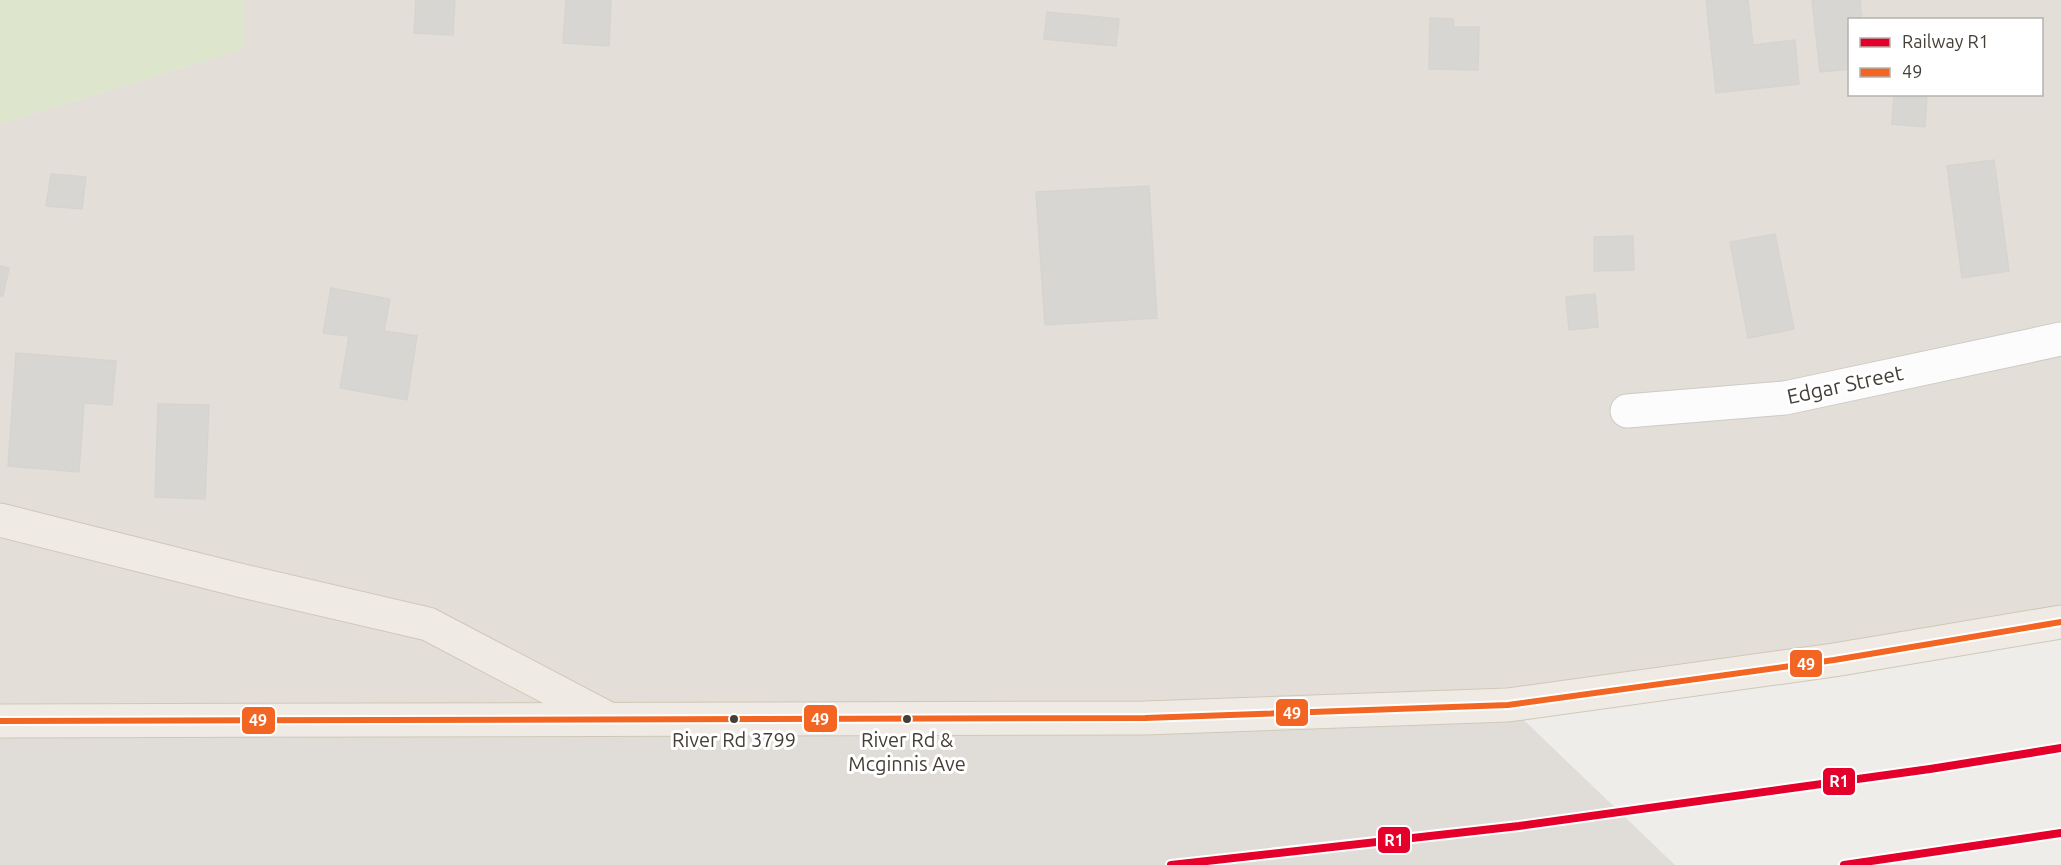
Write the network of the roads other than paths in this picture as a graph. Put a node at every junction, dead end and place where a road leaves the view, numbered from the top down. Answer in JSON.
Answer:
{"nodes":[{"id":1,"x":2061,"y":339,"type":"edge"},
{"id":2,"x":1627,"y":411,"type":"dead end"},
{"id":3,"x":0,"y":520,"type":"edge"},
{"id":4,"x":2061,"y":622,"type":"edge"},
{"id":5,"x":611,"y":720,"type":"junction"},
{"id":6,"x":0,"y":722,"type":"edge"}],
"edges":[{"from":1,"to":2,"type":"street","name":"Edgar Street"},
{"from":3,"to":5,"type":"main road"},
{"from":4,"to":5,"type":"main road"},
{"from":5,"to":6,"type":"main road"}]}
